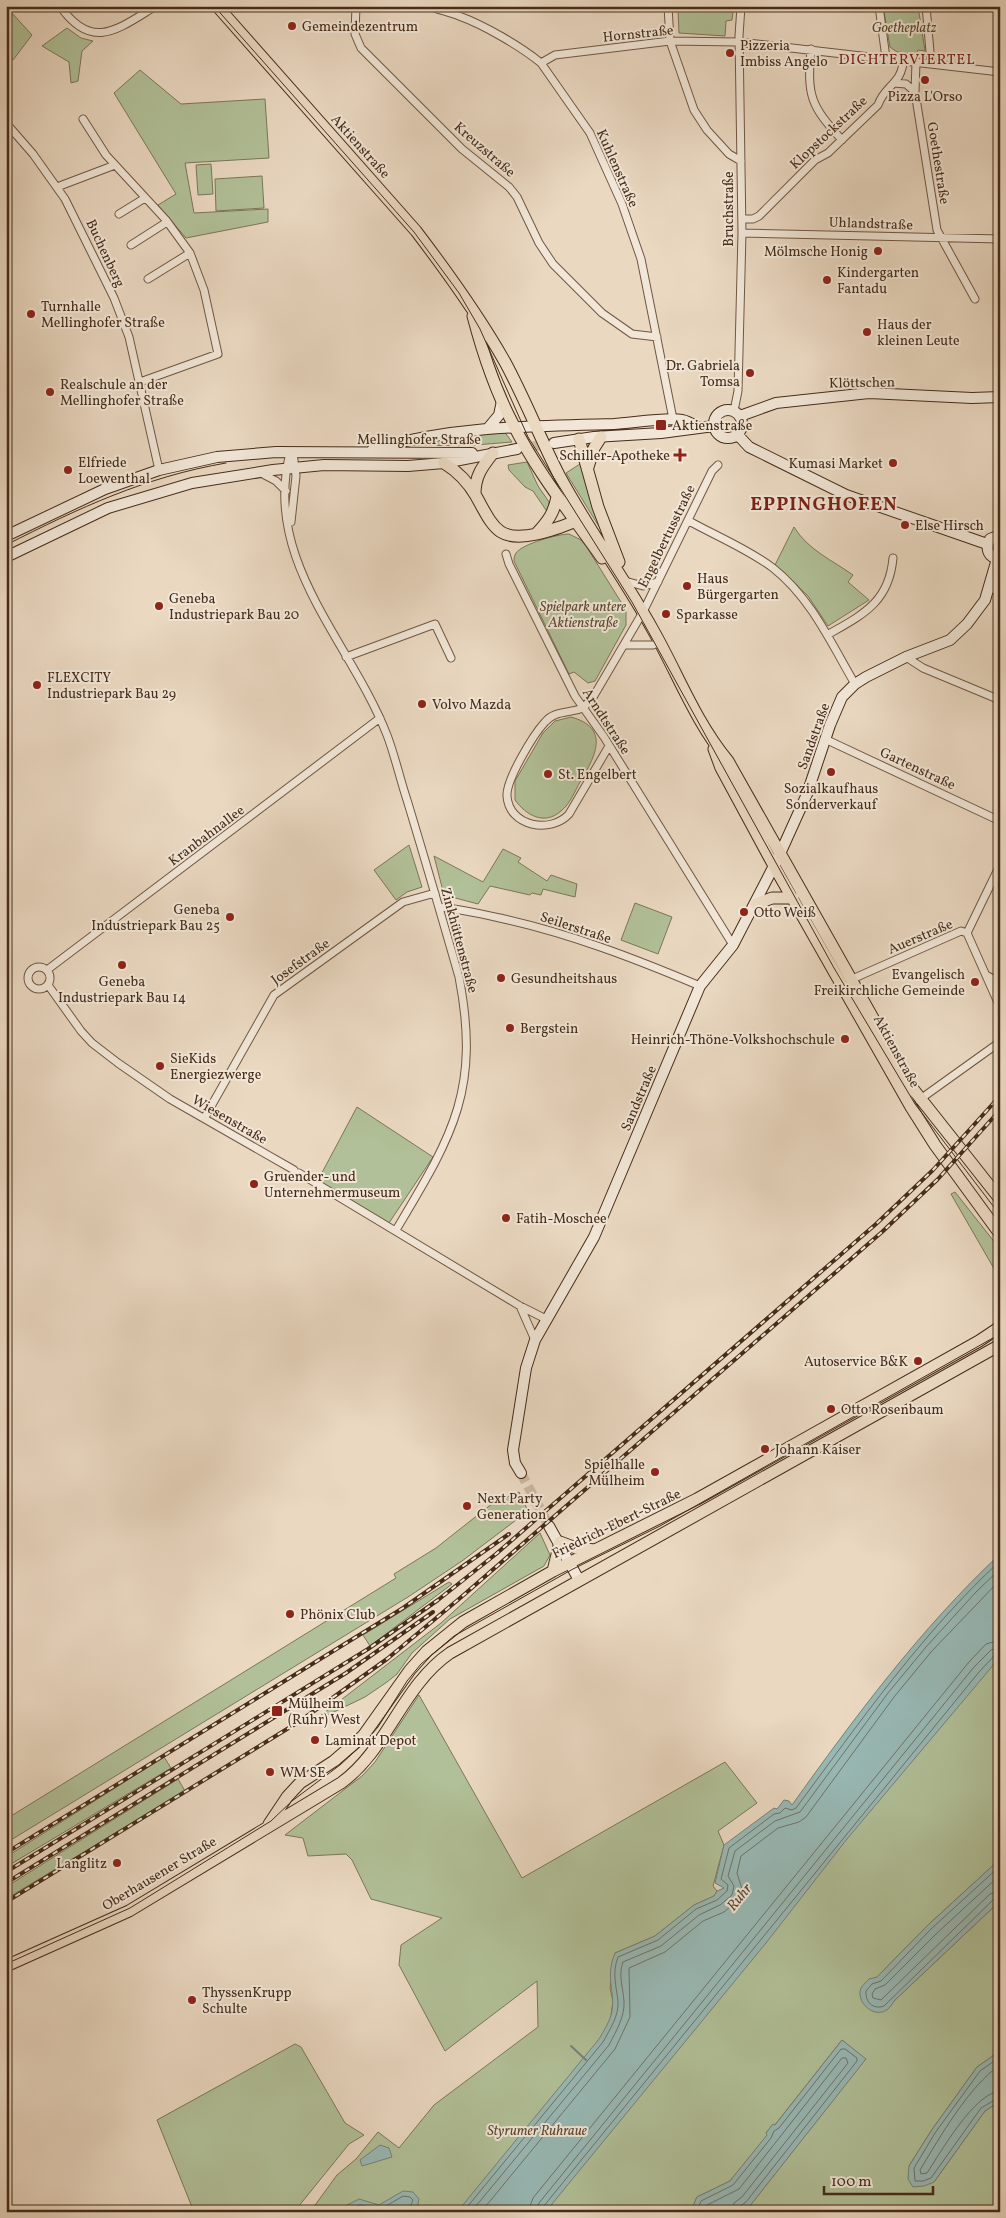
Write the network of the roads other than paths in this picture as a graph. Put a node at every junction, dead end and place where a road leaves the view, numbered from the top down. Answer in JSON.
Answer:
{"nodes":[{"id":1,"x":60,"y":6,"type":"edge"},
{"id":2,"x":156,"y":6,"type":"edge"},
{"id":3,"x":217,"y":6,"type":"edge"},
{"id":4,"x":356,"y":6,"type":"edge"},
{"id":5,"x":429,"y":6,"type":"edge"},
{"id":6,"x":668,"y":6,"type":"edge"},
{"id":7,"x":741,"y":6,"type":"edge"},
{"id":8,"x":879,"y":6,"type":"edge"},
{"id":9,"x":926,"y":6,"type":"edge"},
{"id":10,"x":670,"y":41,"type":"junction"},
{"id":11,"x":739,"y":42,"type":"junction"},
{"id":12,"x":811,"y":49,"type":"junction"},
{"id":13,"x":886,"y":58,"type":"junction"},
{"id":14,"x":903,"y":60,"type":"junction"},
{"id":15,"x":916,"y":62,"type":"junction"},
{"id":16,"x":541,"y":63,"type":"junction"},
{"id":17,"x":931,"y":63,"type":"junction"},
{"id":18,"x":1000,"y":72,"type":"edge"},
{"id":19,"x":894,"y":83,"type":"junction"},
{"id":20,"x":915,"y":92,"type":"junction"},
{"id":21,"x":83,"y":119,"type":"dead end"},
{"id":22,"x":6,"y":123,"type":"edge"},
{"id":23,"x":842,"y":140,"type":"junction"},
{"id":24,"x":741,"y":161,"type":"junction"},
{"id":25,"x":115,"y":166,"type":"junction"},
{"id":26,"x":57,"y":187,"type":"junction"},
{"id":27,"x":145,"y":198,"type":"junction"},
{"id":28,"x":119,"y":214,"type":"dead end"},
{"id":29,"x":759,"y":216,"type":"junction"},
{"id":30,"x":742,"y":218,"type":"junction"},
{"id":31,"x":167,"y":222,"type":"junction"},
{"id":32,"x":742,"y":233,"type":"junction"},
{"id":33,"x":762,"y":233,"type":"junction"},
{"id":34,"x":941,"y":237,"type":"junction"},
{"id":35,"x":1000,"y":239,"type":"edge"},
{"id":36,"x":131,"y":245,"type":"dead end"},
{"id":37,"x":190,"y":253,"type":"junction"},
{"id":38,"x":148,"y":279,"type":"dead end"},
{"id":39,"x":975,"y":299,"type":"dead end"},
{"id":40,"x":473,"y":312,"type":"junction"},
{"id":41,"x":657,"y":337,"type":"junction"},
{"id":42,"x":140,"y":382,"type":"junction"},
{"id":43,"x":1000,"y":397,"type":"edge"},
{"id":44,"x":988,"y":398,"type":"junction"},
{"id":45,"x":502,"y":401,"type":"junction"},
{"id":46,"x":1000,"y":401,"type":"edge"},
{"id":47,"x":737,"y":414,"type":"junction"},
{"id":48,"x":673,"y":419,"type":"junction"},
{"id":49,"x":535,"y":425,"type":"junction"},
{"id":50,"x":514,"y":426,"type":"junction"},
{"id":51,"x":714,"y":426,"type":"junction"},
{"id":52,"x":490,"y":427,"type":"junction"},
{"id":53,"x":699,"y":428,"type":"junction"},
{"id":54,"x":738,"y":434,"type":"junction"},
{"id":55,"x":601,"y":437,"type":"junction"},
{"id":56,"x":579,"y":439,"type":"junction"},
{"id":57,"x":554,"y":443,"type":"tunnel mouth"},
{"id":58,"x":517,"y":449,"type":"tunnel mouth"},
{"id":59,"x":276,"y":452,"type":"junction"},
{"id":60,"x":360,"y":452,"type":"junction"},
{"id":61,"x":292,"y":453,"type":"junction"},
{"id":62,"x":493,"y":453,"type":"junction"},
{"id":63,"x":444,"y":463,"type":"junction"},
{"id":64,"x":718,"y":465,"type":"dead end"},
{"id":65,"x":291,"y":468,"type":"junction"},
{"id":66,"x":587,"y":469,"type":"junction"},
{"id":67,"x":160,"y":470,"type":"junction"},
{"id":68,"x":270,"y":471,"type":"junction"},
{"id":69,"x":259,"y":472,"type":"junction"},
{"id":70,"x":286,"y":492,"type":"junction"},
{"id":71,"x":475,"y":494,"type":"junction"},
{"id":72,"x":557,"y":497,"type":"junction"},
{"id":73,"x":580,"y":519,"type":"junction"},
{"id":74,"x":689,"y":521,"type":"junction"},
{"id":75,"x":289,"y":533,"type":"junction"},
{"id":76,"x":536,"y":534,"type":"junction"},
{"id":77,"x":1000,"y":535,"type":"edge"},
{"id":78,"x":6,"y":536,"type":"edge"},
{"id":79,"x":987,"y":544,"type":"junction"},
{"id":80,"x":506,"y":554,"type":"dead end"},
{"id":81,"x":6,"y":557,"type":"edge"},
{"id":82,"x":893,"y":558,"type":"dead end"},
{"id":83,"x":999,"y":559,"type":"edge"},
{"id":84,"x":625,"y":581,"type":"junction"},
{"id":85,"x":658,"y":582,"type":"junction"},
{"id":86,"x":991,"y":586,"type":"junction"},
{"id":87,"x":1000,"y":594,"type":"edge"},
{"id":88,"x":641,"y":615,"type":"junction"},
{"id":89,"x":827,"y":634,"type":"junction"},
{"id":90,"x":624,"y":645,"type":"junction"},
{"id":91,"x":653,"y":645,"type":"junction"},
{"id":92,"x":346,"y":657,"type":"junction"},
{"id":93,"x":906,"y":657,"type":"junction"},
{"id":94,"x":451,"y":658,"type":"dead end"},
{"id":95,"x":675,"y":675,"type":"junction"},
{"id":96,"x":854,"y":684,"type":"junction"},
{"id":97,"x":1000,"y":700,"type":"edge"},
{"id":98,"x":582,"y":709,"type":"junction"},
{"id":99,"x":380,"y":718,"type":"junction"},
{"id":100,"x":825,"y":739,"type":"junction"},
{"id":101,"x":712,"y":742,"type":"junction"},
{"id":102,"x":610,"y":746,"type":"junction"},
{"id":103,"x":1000,"y":821,"type":"edge"},
{"id":104,"x":781,"y":852,"type":"junction"},
{"id":105,"x":1000,"y":865,"type":"edge"},
{"id":106,"x":774,"y":866,"type":"junction"},
{"id":107,"x":435,"y":893,"type":"junction"},
{"id":108,"x":793,"y":898,"type":"junction"},
{"id":109,"x":756,"y":904,"type":"junction"},
{"id":110,"x":443,"y":908,"type":"junction"},
{"id":111,"x":968,"y":933,"type":"junction"},
{"id":112,"x":733,"y":945,"type":"junction"},
{"id":113,"x":47,"y":970,"type":"junction"},
{"id":114,"x":985,"y":975,"type":"junction"},
{"id":115,"x":846,"y":982,"type":"junction"},
{"id":116,"x":1000,"y":983,"type":"edge"},
{"id":117,"x":48,"y":985,"type":"junction"},
{"id":118,"x":700,"y":986,"type":"junction"},
{"id":119,"x":1000,"y":1007,"type":"edge"},
{"id":120,"x":1000,"y":1042,"type":"edge"},
{"id":121,"x":920,"y":1099,"type":"junction"},
{"id":122,"x":911,"y":1107,"type":"junction"},
{"id":123,"x":205,"y":1118,"type":"junction"},
{"id":124,"x":1000,"y":1199,"type":"edge"},
{"id":125,"x":396,"y":1230,"type":"junction"},
{"id":126,"x":999,"y":1232,"type":"edge"},
{"id":127,"x":520,"y":1306,"type":"junction"},
{"id":128,"x":546,"y":1319,"type":"junction"},
{"id":129,"x":1000,"y":1327,"type":"edge"},
{"id":130,"x":535,"y":1340,"type":"junction"},
{"id":131,"x":1000,"y":1345,"type":"edge"},
{"id":132,"x":520,"y":1473,"type":"tunnel mouth"},
{"id":133,"x":549,"y":1526,"type":"tunnel mouth"},
{"id":134,"x":560,"y":1542,"type":"junction"},
{"id":135,"x":595,"y":1550,"type":"junction"},
{"id":136,"x":570,"y":1562,"type":"junction"},
{"id":137,"x":553,"y":1571,"type":"junction"},
{"id":138,"x":579,"y":1580,"type":"junction"},
{"id":139,"x":287,"y":1797,"type":"joint"},
{"id":140,"x":310,"y":1802,"type":"joint"},
{"id":141,"x":269,"y":1824,"type":"junction"},
{"id":142,"x":6,"y":1966,"type":"edge"}],
"edges":[{"from":1,"to":2,"type":"street"},
{"from":3,"to":40,"type":"main road","name":"Aktienstraße"},
{"from":4,"to":41,"type":"street","name":"Kreuzstraße"},
{"from":5,"to":16,"type":"street","name":"Kuhlenstraße"},
{"from":6,"to":10,"type":"street"},
{"from":7,"to":11,"type":"street","name":"Bruchstraße"},
{"from":8,"to":13,"type":"street"},
{"from":9,"to":17,"type":"street"},
{"from":10,"to":11,"type":"street","name":"Hornstraße"},
{"from":10,"to":16,"type":"street","name":"Hornstraße"},
{"from":10,"to":24,"type":"street"},
{"from":11,"to":12,"type":"street","name":"Hornstraße"},
{"from":11,"to":24,"type":"street","name":"Bruchstraße"},
{"from":12,"to":13,"type":"street","name":"Hornstraße"},
{"from":12,"to":23,"type":"street"},
{"from":13,"to":14,"type":"street","name":"Hornstraße"},
{"from":14,"to":15,"type":"street","name":"Hornstraße"},
{"from":14,"to":19,"type":"street","name":"Klopstockstraße"},
{"from":15,"to":17,"type":"street","name":"Hornstraße"},
{"from":15,"to":20,"type":"street","name":"Goethestraße"},
{"from":16,"to":41,"type":"street","name":"Kuhlenstraße"},
{"from":17,"to":18,"type":"street","name":"Hornstraße"},
{"from":19,"to":20,"type":"street"},
{"from":19,"to":23,"type":"street","name":"Klopstockstraße"},
{"from":20,"to":34,"type":"street","name":"Goethestraße"},
{"from":21,"to":25,"type":"street"},
{"from":22,"to":26,"type":"street","name":"Buchenberg"},
{"from":23,"to":29,"type":"street","name":"Klopstockstraße"},
{"from":24,"to":30,"type":"street","name":"Bruchstraße"},
{"from":25,"to":26,"type":"street"},
{"from":25,"to":27,"type":"street"},
{"from":26,"to":42,"type":"street","name":"Buchenberg"},
{"from":27,"to":28,"type":"street"},
{"from":27,"to":31,"type":"street"},
{"from":29,"to":30,"type":"street"},
{"from":29,"to":33,"type":"street"},
{"from":30,"to":32,"type":"street","name":"Bruchstraße"},
{"from":31,"to":36,"type":"street"},
{"from":31,"to":37,"type":"street"},
{"from":32,"to":33,"type":"street","name":"Uhlandstraße"},
{"from":32,"to":47,"type":"street","name":"Bruchstraße"},
{"from":33,"to":34,"type":"street","name":"Uhlandstraße"},
{"from":34,"to":35,"type":"street","name":"Uhlandstraße"},
{"from":34,"to":39,"type":"street","name":"Goethestraße"},
{"from":37,"to":38,"type":"street"},
{"from":37,"to":42,"type":"street"},
{"from":40,"to":45,"type":"main road","name":"Aktienstraße"},
{"from":40,"to":49,"type":"main road","name":"Aktienstraße"},
{"from":41,"to":48,"type":"street","name":"Kuhlenstraße"},
{"from":42,"to":67,"type":"street","name":"Buchenberg"},
{"from":43,"to":44,"type":"main road","name":"Klöttschen"},
{"from":44,"to":46,"type":"main road","name":"Klöttschen"},
{"from":44,"to":47,"type":"main road","name":"Klöttschen"},
{"from":45,"to":50,"type":"main road","name":"Aktienstraße"},
{"from":45,"to":52,"type":"main road"},
{"from":47,"to":51,"type":"main road"},
{"from":47,"to":54,"type":"main road"},
{"from":48,"to":49,"type":"main road"},
{"from":48,"to":53,"type":"main road"},
{"from":49,"to":50,"type":"main road"},
{"from":49,"to":73,"type":"main road","name":"Aktienstraße"},
{"from":50,"to":52,"type":"main road"},
{"from":50,"to":72,"type":"main road","name":"Aktienstraße"},
{"from":51,"to":53,"type":"main road"},
{"from":51,"to":54,"type":"main road"},
{"from":52,"to":60,"type":"main road"},
{"from":53,"to":55,"type":"main road"},
{"from":54,"to":79,"type":"main road"},
{"from":55,"to":56,"type":"main road"},
{"from":55,"to":66,"type":"main road"},
{"from":56,"to":57,"type":"main road"},
{"from":56,"to":66,"type":"main road"},
{"from":58,"to":62,"type":"main road"},
{"from":59,"to":61,"type":"main road","name":"Mellinghofer Straße"},
{"from":59,"to":67,"type":"main road","name":"Mellinghofer Straße"},
{"from":59,"to":68,"type":"main road"},
{"from":60,"to":61,"type":"main road","name":"Mellinghofer Straße"},
{"from":60,"to":62,"type":"main road","name":"Mellinghofer Straße"},
{"from":61,"to":65,"type":"street","name":"Zinkhüttenstraße"},
{"from":62,"to":63,"type":"main road","name":"Mellinghofer Straße"},
{"from":62,"to":71,"type":"main road"},
{"from":63,"to":65,"type":"main road","name":"Mellinghofer Straße"},
{"from":63,"to":71,"type":"main road"},
{"from":64,"to":74,"type":"street","name":"Engelbertusstraße"},
{"from":65,"to":68,"type":"main road","name":"Mellinghofer Straße"},
{"from":65,"to":70,"type":"street","name":"Zinkhüttenstraße"},
{"from":65,"to":75,"type":"street","name":"Zinkhüttenstraße"},
{"from":66,"to":84,"type":"main road"},
{"from":67,"to":78,"type":"main road","name":"Mellinghofer Straße"},
{"from":68,"to":69,"type":"main road","name":"Mellinghofer Straße"},
{"from":69,"to":70,"type":"street"},
{"from":69,"to":81,"type":"main road","name":"Mellinghofer Straße"},
{"from":70,"to":75,"type":"street","name":"Zinkhüttenstraße"},
{"from":71,"to":76,"type":"main road"},
{"from":72,"to":73,"type":"main road","name":"Aktienstraße"},
{"from":72,"to":76,"type":"main road"},
{"from":73,"to":76,"type":"main road"},
{"from":73,"to":84,"type":"main road","name":"Aktienstraße"},
{"from":73,"to":88,"type":"main road","name":"Aktienstraße"},
{"from":74,"to":85,"type":"street","name":"Engelbertusstraße"},
{"from":74,"to":89,"type":"street"},
{"from":75,"to":92,"type":"street","name":"Zinkhüttenstraße"},
{"from":77,"to":79,"type":"main road"},
{"from":79,"to":83,"type":"main road"},
{"from":80,"to":98,"type":"street","name":"Arndtstraße"},
{"from":82,"to":89,"type":"street"},
{"from":83,"to":86,"type":"main road","name":"Sandstraße"},
{"from":84,"to":85,"type":"street"},
{"from":84,"to":88,"type":"main road","name":"Aktienstraße"},
{"from":85,"to":88,"type":"street","name":"Engelbertusstraße"},
{"from":86,"to":87,"type":"street"},
{"from":86,"to":93,"type":"main road","name":"Sandstraße"},
{"from":88,"to":90,"type":"street","name":"Engelbertusstraße"},
{"from":88,"to":91,"type":"main road","name":"Aktienstraße"},
{"from":88,"to":95,"type":"main road","name":"Aktienstraße"},
{"from":89,"to":96,"type":"street"},
{"from":90,"to":91,"type":"street"},
{"from":90,"to":98,"type":"street","name":"Engelbertusstraße"},
{"from":91,"to":95,"type":"main road","name":"Aktienstraße"},
{"from":92,"to":94,"type":"street"},
{"from":92,"to":99,"type":"street","name":"Zinkhüttenstraße"},
{"from":93,"to":96,"type":"main road","name":"Sandstraße"},
{"from":93,"to":97,"type":"street"},
{"from":95,"to":101,"type":"main road","name":"Aktienstraße"},
{"from":96,"to":100,"type":"main road","name":"Sandstraße"},
{"from":98,"to":102,"type":"street","name":"Arndtstraße"},
{"from":98,"to":102,"type":"street"},
{"from":99,"to":107,"type":"street","name":"Zinkhüttenstraße"},
{"from":99,"to":113,"type":"street","name":"Kranbahnallee"},
{"from":100,"to":103,"type":"street","name":"Gartenstraße"},
{"from":100,"to":104,"type":"main road","name":"Sandstraße"},
{"from":101,"to":104,"type":"main road","name":"Aktienstraße"},
{"from":101,"to":106,"type":"main road","name":"Aktienstraße"},
{"from":102,"to":112,"type":"street","name":"Arndtstraße"},
{"from":104,"to":106,"type":"main road","name":"Sandstraße"},
{"from":104,"to":115,"type":"main road","name":"Aktienstraße"},
{"from":105,"to":111,"type":"street"},
{"from":106,"to":108,"type":"main road","name":"Aktienstraße"},
{"from":106,"to":109,"type":"main road","name":"Sandstraße"},
{"from":107,"to":110,"type":"street","name":"Zinkhüttenstraße"},
{"from":107,"to":123,"type":"street","name":"Josefstraße"},
{"from":108,"to":109,"type":"main road"},
{"from":108,"to":115,"type":"main road","name":"Aktienstraße"},
{"from":109,"to":112,"type":"main road","name":"Sandstraße"},
{"from":110,"to":118,"type":"street","name":"Seilerstraße"},
{"from":110,"to":125,"type":"street","name":"Zinkhüttenstraße"},
{"from":111,"to":114,"type":"street","name":"Auerstraße"},
{"from":111,"to":115,"type":"street","name":"Auerstraße"},
{"from":112,"to":118,"type":"main road","name":"Sandstraße"},
{"from":113,"to":117,"type":"street"},
{"from":113,"to":117,"type":"street","name":"Kranbahnallee"},
{"from":114,"to":116,"type":"street"},
{"from":114,"to":119,"type":"street","name":"Auerstraße"},
{"from":115,"to":121,"type":"main road","name":"Aktienstraße"},
{"from":115,"to":122,"type":"main road","name":"Aktienstraße"},
{"from":117,"to":123,"type":"street","name":"Wiesenstraße"},
{"from":118,"to":128,"type":"main road","name":"Sandstraße"},
{"from":120,"to":121,"type":"street"},
{"from":121,"to":122,"type":"street"},
{"from":121,"to":124,"type":"main road","name":"Aktienstraße"},
{"from":122,"to":126,"type":"main road","name":"Aktienstraße"},
{"from":123,"to":125,"type":"street","name":"Wiesenstraße"},
{"from":125,"to":127,"type":"street","name":"Wiesenstraße"},
{"from":127,"to":128,"type":"street","name":"Wiesenstraße"},
{"from":127,"to":130,"type":"street"},
{"from":128,"to":130,"type":"main road","name":"Sandstraße"},
{"from":129,"to":135,"type":"main road","name":"Friedrich-Ebert-Straße"},
{"from":130,"to":132,"type":"main road","name":"Sandstraße"},
{"from":131,"to":138,"type":"main road","name":"Friedrich-Ebert-Straße"},
{"from":133,"to":134,"type":"main road"},
{"from":134,"to":135,"type":"main road"},
{"from":134,"to":136,"type":"main road"},
{"from":134,"to":137,"type":"main road"},
{"from":135,"to":136,"type":"main road","name":"Friedrich-Ebert-Straße"},
{"from":136,"to":137,"type":"main road","name":"Friedrich-Ebert-Straße"},
{"from":136,"to":138,"type":"main road"},
{"from":137,"to":139,"type":"main road","name":"Friedrich-Ebert-Straße"},
{"from":138,"to":140,"type":"main road","name":"Friedrich-Ebert-Straße"},
{"from":139,"to":141,"type":"main road","name":"Oberhausener Straße"},
{"from":140,"to":141,"type":"main road","name":"Oberhausener Straße"},
{"from":141,"to":142,"type":"main road","name":"Oberhausener Straße"}]}
